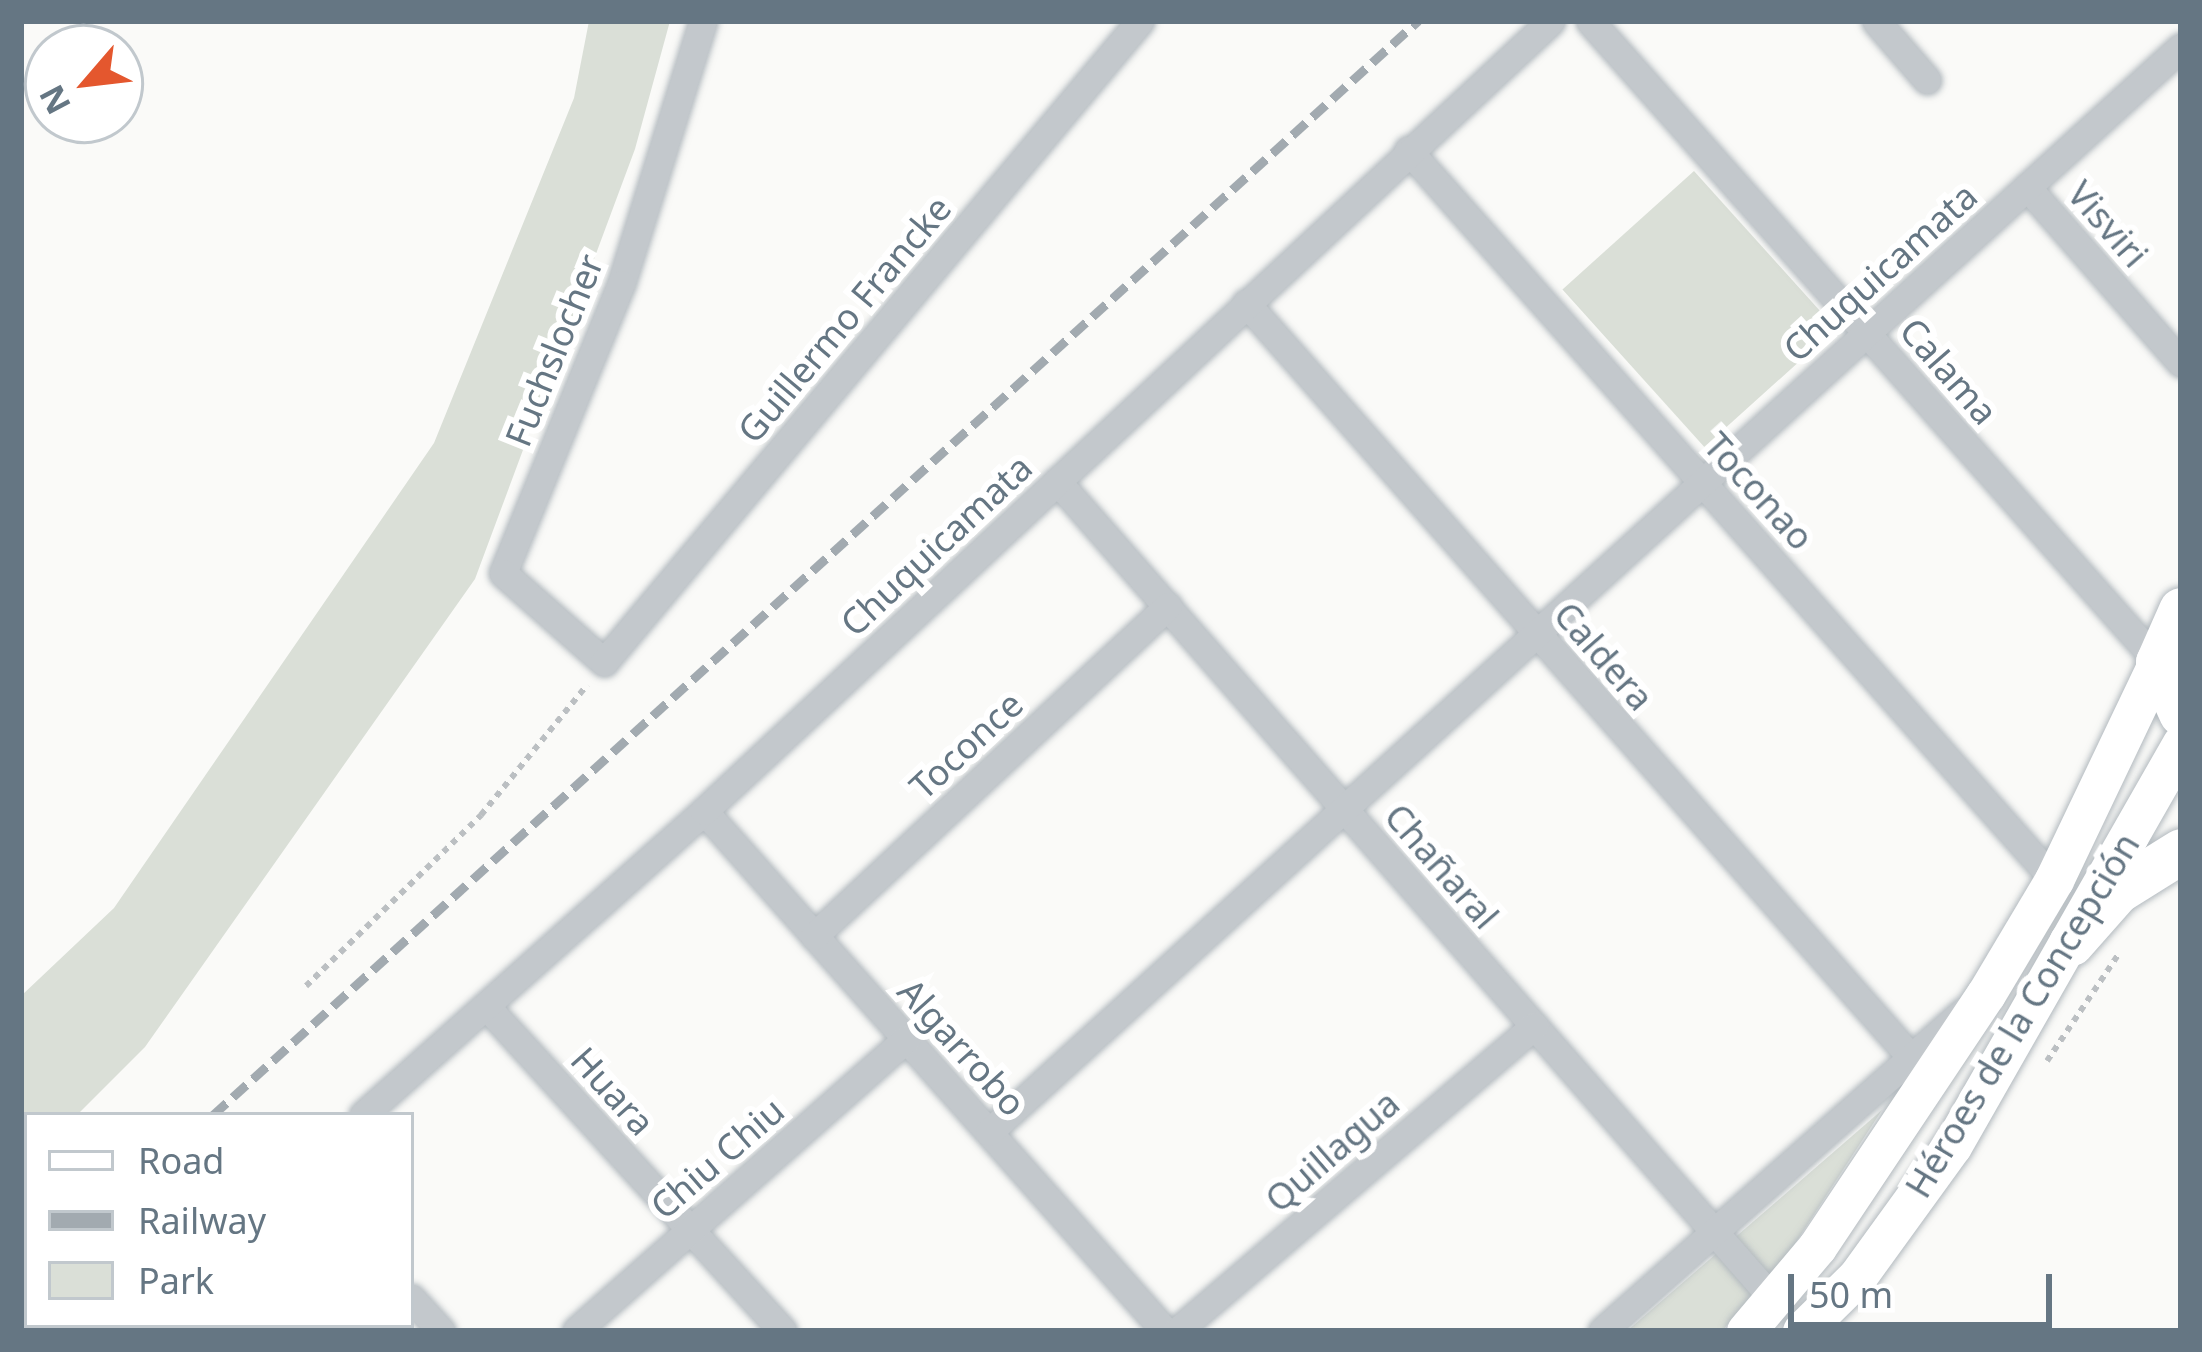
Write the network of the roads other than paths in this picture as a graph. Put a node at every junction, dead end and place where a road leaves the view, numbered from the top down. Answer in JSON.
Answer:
{"nodes":[{"id":1,"x":703,"y":21,"type":"edge"},
{"id":2,"x":1140,"y":21,"type":"edge"},
{"id":3,"x":1551,"y":21,"type":"edge"},
{"id":4,"x":1590,"y":21,"type":"edge"},
{"id":5,"x":1876,"y":21,"type":"edge"},
{"id":6,"x":2181,"y":47,"type":"edge"},
{"id":7,"x":1927,"y":80,"type":"dead end"},
{"id":8,"x":1408,"y":150,"type":"junction"},
{"id":9,"x":2027,"y":187,"type":"junction"},
{"id":10,"x":1246,"y":303,"type":"junction"},
{"id":11,"x":1868,"y":332,"type":"junction"},
{"id":12,"x":2181,"y":363,"type":"edge"},
{"id":13,"x":1057,"y":482,"type":"junction"},
{"id":14,"x":1703,"y":482,"type":"junction"},
{"id":15,"x":1168,"y":606,"type":"junction"},
{"id":16,"x":2181,"y":610,"type":"edge"},
{"id":17,"x":1537,"y":634,"type":"junction"},
{"id":18,"x":604,"y":662,"type":"joint"},
{"id":19,"x":2169,"y":671,"type":"edge"},
{"id":20,"x":2181,"y":713,"type":"edge"},
{"id":21,"x":2181,"y":744,"type":"edge"},
{"id":22,"x":1344,"y":809,"type":"junction"},
{"id":23,"x":704,"y":812,"type":"junction"},
{"id":24,"x":2181,"y":851,"type":"edge"},
{"id":25,"x":2054,"y":880,"type":"junction"},
{"id":26,"x":814,"y":936,"type":"junction"},
{"id":27,"x":2071,"y":944,"type":"junction"},
{"id":28,"x":1986,"y":994,"type":"junction"},
{"id":29,"x":486,"y":1006,"type":"junction"},
{"id":30,"x":1534,"y":1026,"type":"junction"},
{"id":31,"x":906,"y":1039,"type":"junction"},
{"id":32,"x":1909,"y":1055,"type":"junction"},
{"id":33,"x":366,"y":1112,"type":"edge"},
{"id":34,"x":989,"y":1132,"type":"junction"},
{"id":35,"x":690,"y":1229,"type":"junction"},
{"id":36,"x":1715,"y":1233,"type":"junction"},
{"id":37,"x":1773,"y":1299,"type":"junction"},
{"id":38,"x":414,"y":1301,"type":"edge"},
{"id":39,"x":440,"y":1331,"type":"edge"},
{"id":40,"x":576,"y":1331,"type":"edge"},
{"id":41,"x":783,"y":1331,"type":"edge"},
{"id":42,"x":1166,"y":1331,"type":"edge"},
{"id":43,"x":1177,"y":1331,"type":"edge"},
{"id":44,"x":1602,"y":1331,"type":"edge"},
{"id":45,"x":1746,"y":1331,"type":"edge"},
{"id":46,"x":1802,"y":1331,"type":"edge"}],
"edges":[{"from":1,"to":18,"type":"street","name":"Fuchslocher"},
{"from":2,"to":18,"type":"street","name":"Guillermo Francke"},
{"from":3,"to":8,"type":"street","name":"Chuquicamata"},
{"from":4,"to":11,"type":"street","name":"Calama"},
{"from":5,"to":7,"type":"street"},
{"from":6,"to":9,"type":"street","name":"Chuquicamata"},
{"from":8,"to":10,"type":"street","name":"Chuquicamata"},
{"from":8,"to":14,"type":"street","name":"Toconao"},
{"from":9,"to":11,"type":"street","name":"Chuquicamata"},
{"from":9,"to":12,"type":"street","name":"Visviri"},
{"from":10,"to":13,"type":"street","name":"Chuquicamata"},
{"from":10,"to":17,"type":"street","name":"Caldera"},
{"from":11,"to":14,"type":"street","name":"Chuquicamata"},
{"from":11,"to":19,"type":"street","name":"Calama"},
{"from":13,"to":15,"type":"street","name":"Chañaral"},
{"from":13,"to":23,"type":"street","name":"Chuquicamata"},
{"from":14,"to":17,"type":"street","name":"Chuquicamata"},
{"from":14,"to":25,"type":"street","name":"Toconao"},
{"from":15,"to":22,"type":"street","name":"Chañaral"},
{"from":15,"to":26,"type":"street","name":"Toconce"},
{"from":16,"to":19,"type":"main road","name":"Héroes de la Concepción"},
{"from":17,"to":22,"type":"street","name":"Chuquicamata"},
{"from":17,"to":32,"type":"street","name":"Caldera"},
{"from":19,"to":20,"type":"main road"},
{"from":19,"to":25,"type":"street","name":"Héroes de la Concepción"},
{"from":21,"to":27,"type":"street","name":"Héroes de la Concepción"},
{"from":22,"to":30,"type":"street","name":"Chañaral"},
{"from":22,"to":34,"type":"street","name":"Chuquicamata"},
{"from":23,"to":26,"type":"street","name":"Algarrobo"},
{"from":23,"to":29,"type":"street","name":"Chuquicamata"},
{"from":24,"to":27,"type":"main road"},
{"from":25,"to":28,"type":"street","name":"Héroes de la Concepción"},
{"from":26,"to":31,"type":"street","name":"Algarrobo"},
{"from":27,"to":46,"type":"street","name":"Héroes de la Concepción"},
{"from":28,"to":32,"type":"street","name":"Héroes de la Concepción"},
{"from":28,"to":37,"type":"street","name":"Héroes de la Concepción"},
{"from":29,"to":33,"type":"street","name":"Chuquicamata"},
{"from":29,"to":35,"type":"street","name":"Huara"},
{"from":30,"to":36,"type":"street","name":"Chañaral"},
{"from":30,"to":43,"type":"street","name":"Quillagua"},
{"from":31,"to":34,"type":"street","name":"Algarrobo"},
{"from":31,"to":35,"type":"street","name":"Chiu Chiu"},
{"from":32,"to":36,"type":"street","name":"Héroes de la Concepción"},
{"from":34,"to":42,"type":"street","name":"Algarrobo"},
{"from":35,"to":40,"type":"street","name":"Chiu Chiu"},
{"from":35,"to":41,"type":"street","name":"Huara"},
{"from":36,"to":37,"type":"street","name":"Chañaral"},
{"from":36,"to":44,"type":"street","name":"Héroes de la Concepción"},
{"from":37,"to":45,"type":"street","name":"Héroes de la Concepción"},
{"from":38,"to":39,"type":"street"}]}
